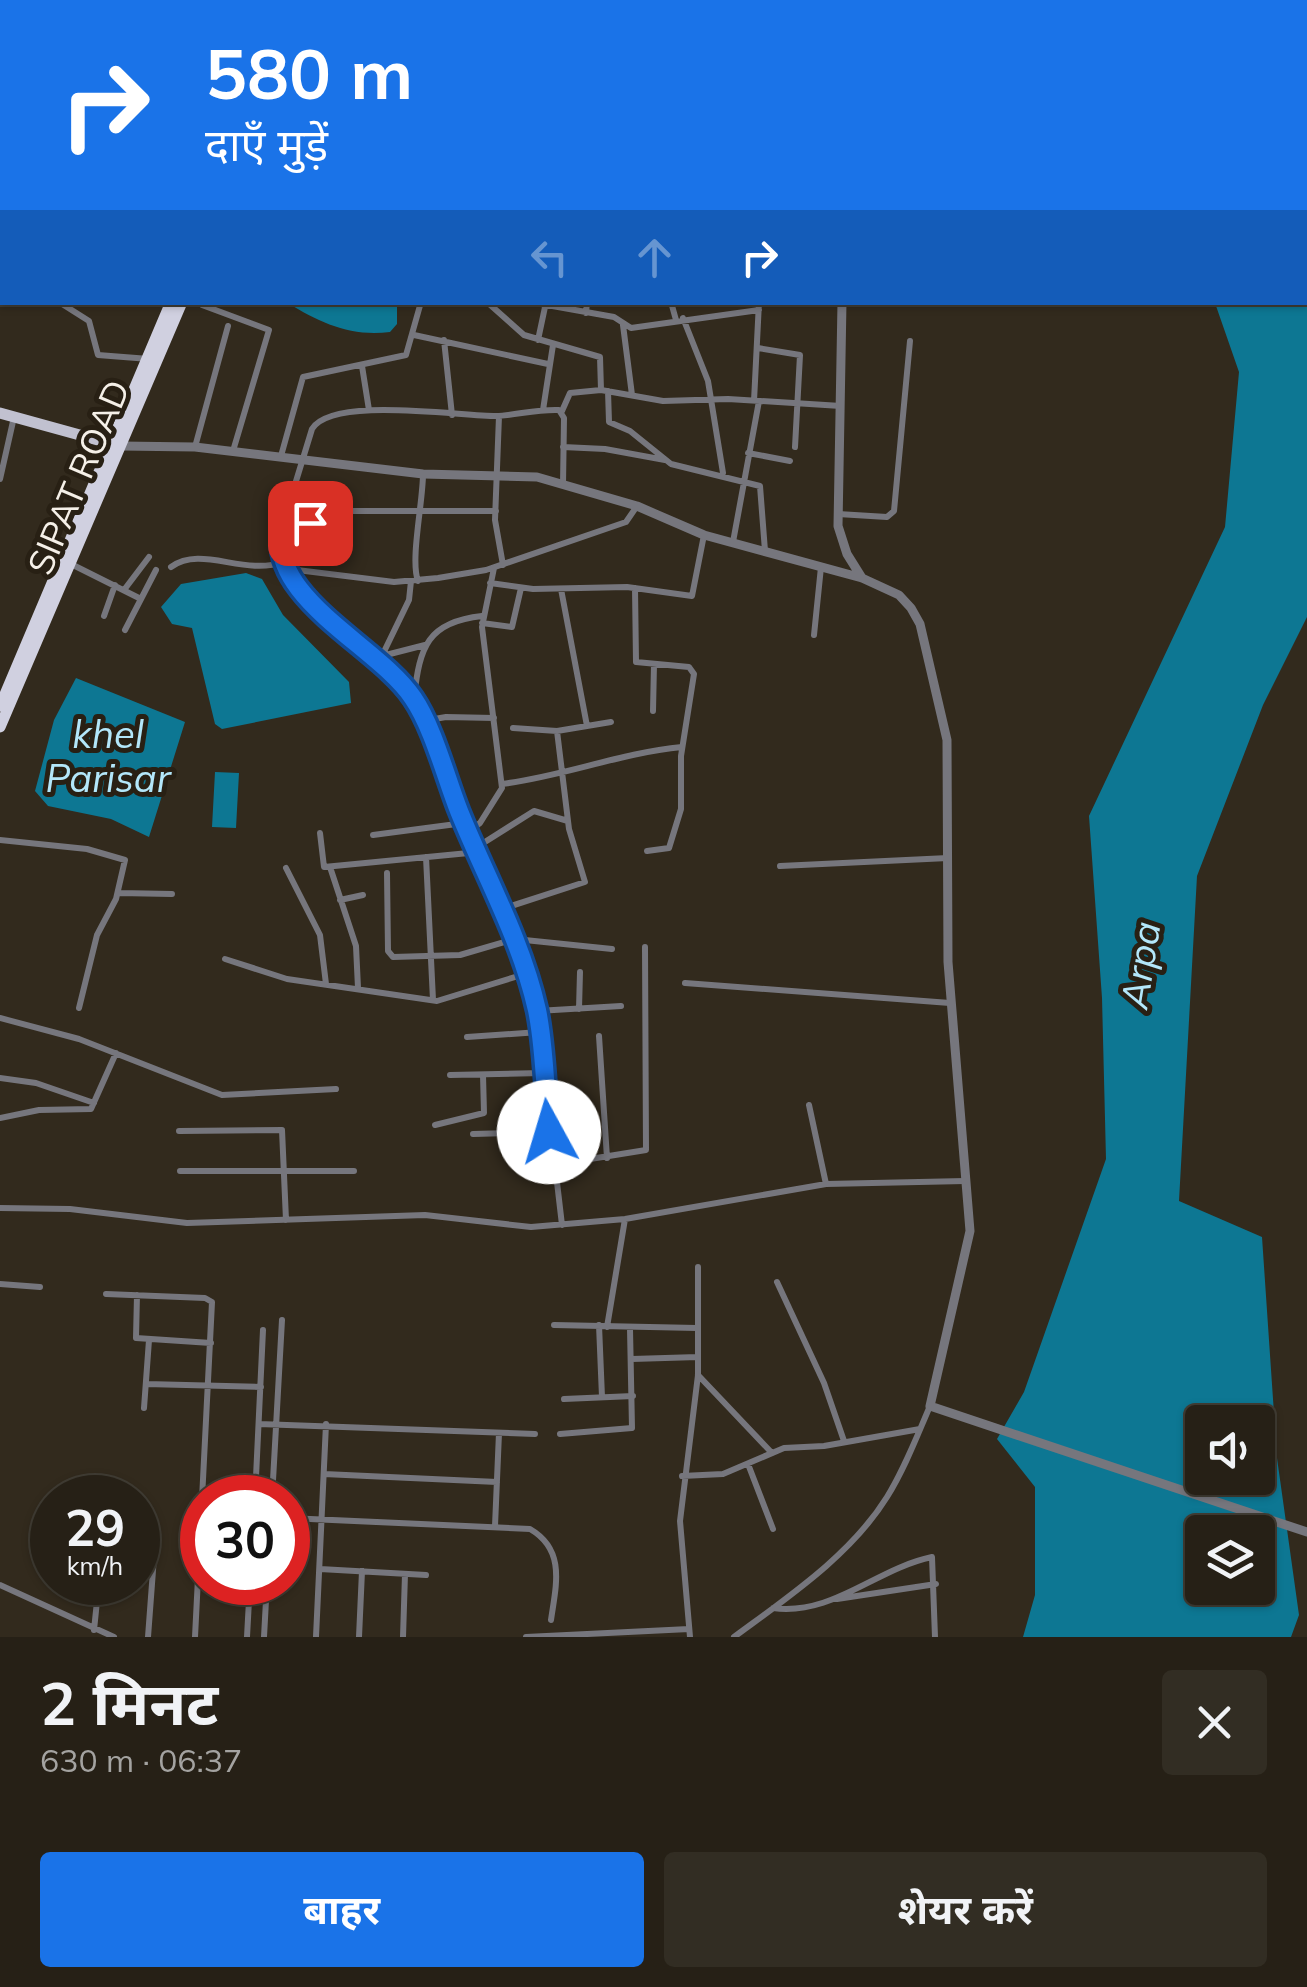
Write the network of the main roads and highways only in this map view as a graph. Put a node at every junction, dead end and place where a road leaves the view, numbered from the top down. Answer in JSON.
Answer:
{"nodes":[{"id":1,"x":171,"y":305,"type":"edge"},
{"id":2,"x":181,"y":305,"type":"edge"},
{"id":3,"x":0,"y":413,"type":"edge"},
{"id":4,"x":117,"y":445,"type":"junction"},
{"id":5,"x":0,"y":706,"type":"edge"},
{"id":6,"x":0,"y":727,"type":"edge"}],
"edges":[{"from":1,"to":4,"type":"highway","name":"SIPAT ROAD"},
{"from":2,"to":4,"type":"highway","name":"SIPAT ROAD"},
{"from":3,"to":4,"type":"main road"},
{"from":4,"to":5,"type":"highway","name":"SIPAT ROAD"},
{"from":4,"to":6,"type":"highway","name":"SIPAT ROAD"}]}
